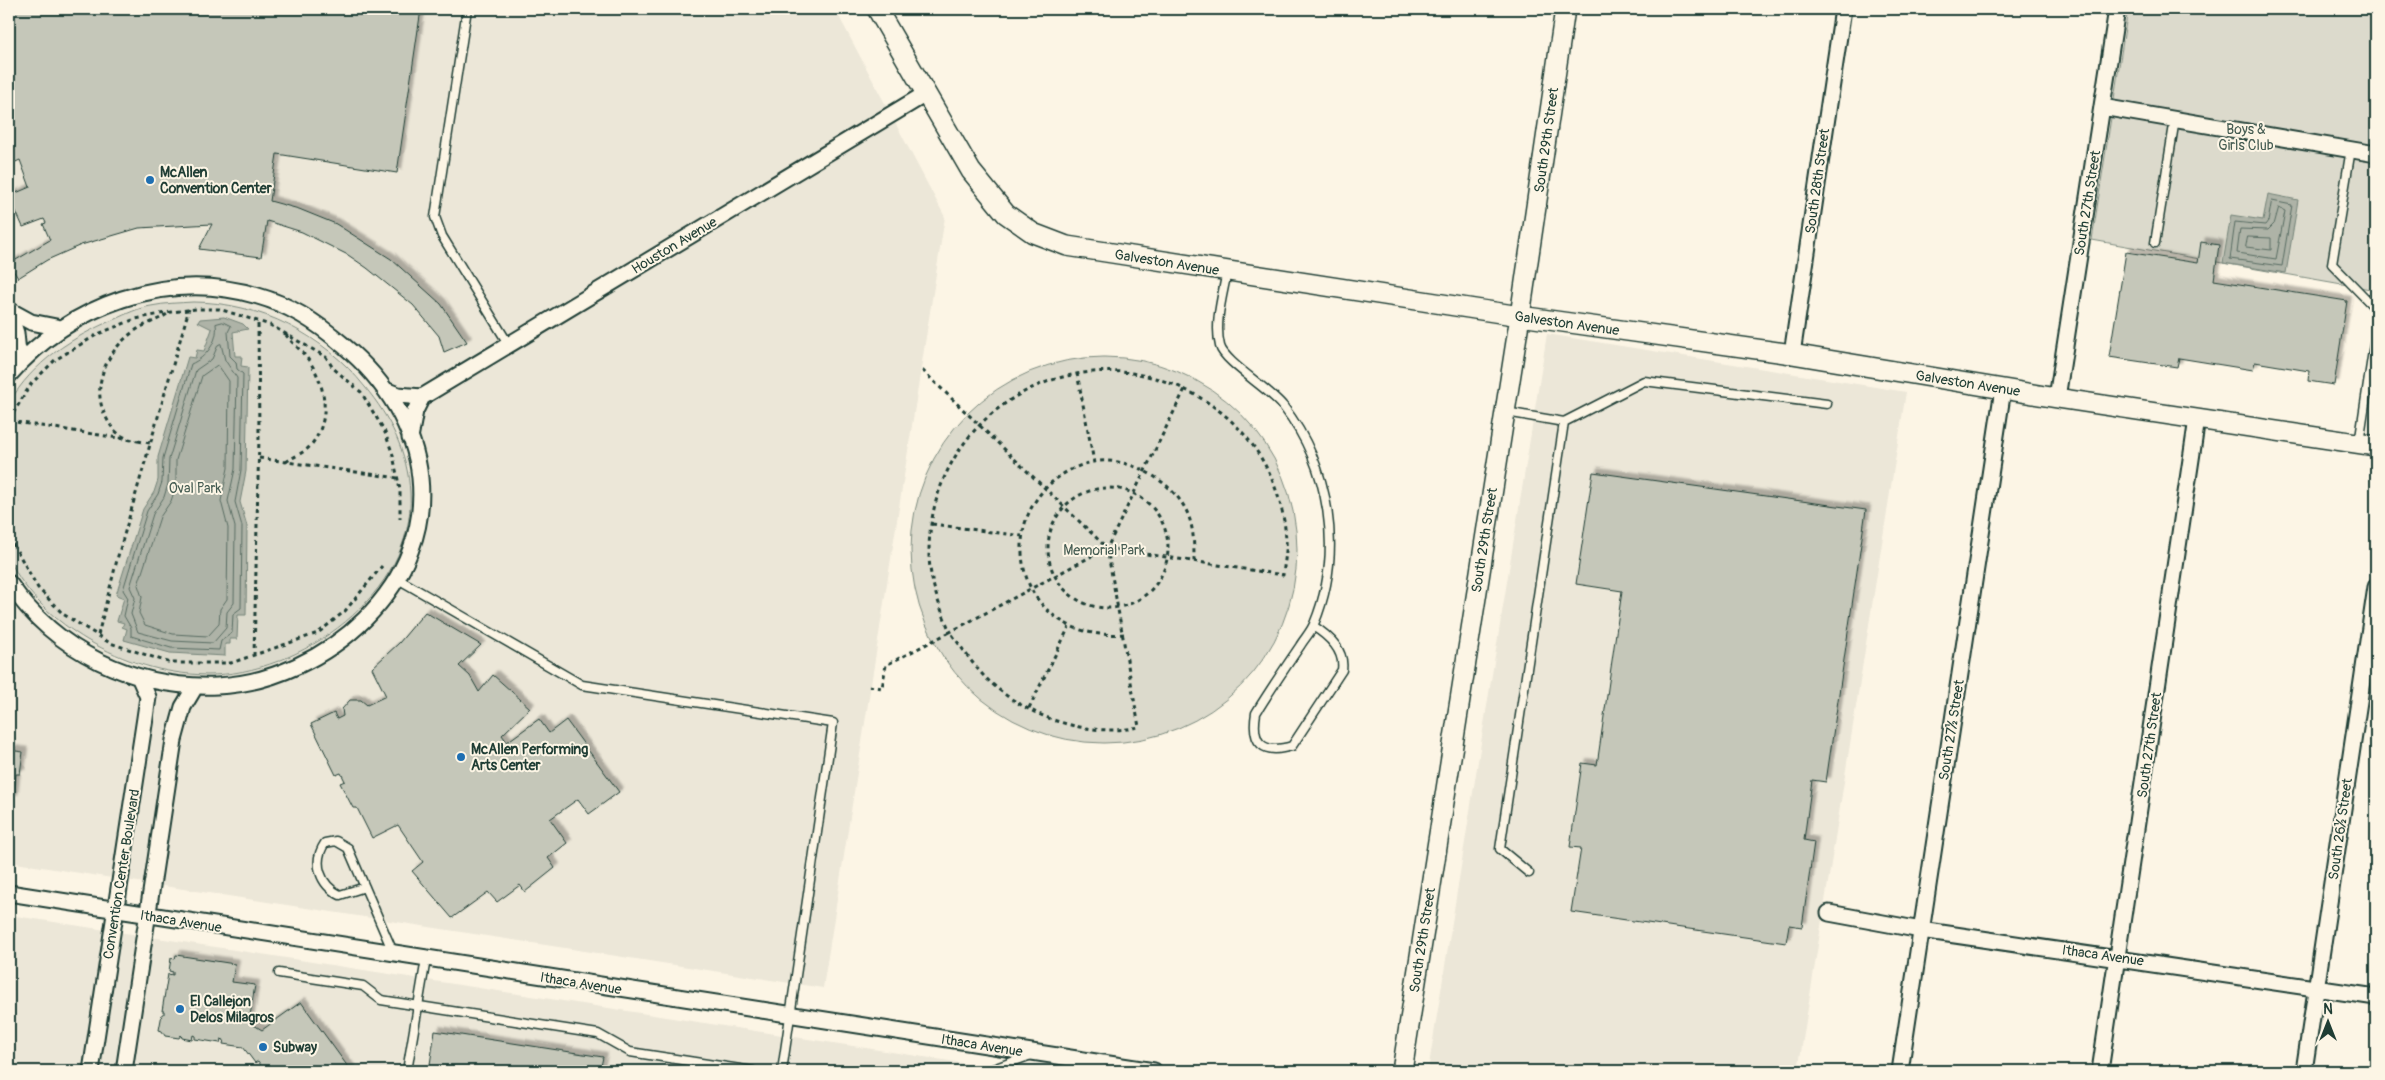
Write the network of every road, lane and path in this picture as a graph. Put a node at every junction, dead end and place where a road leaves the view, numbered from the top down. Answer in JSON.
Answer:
{"nodes":[{"id":1,"x":467,"y":9,"type":"edge"},
{"id":2,"x":877,"y":9,"type":"edge"},
{"id":3,"x":1565,"y":9,"type":"edge"},
{"id":4,"x":1843,"y":9,"type":"edge"},
{"id":5,"x":2117,"y":9,"type":"edge"},
{"id":6,"x":927,"y":93,"type":"junction"},
{"id":7,"x":2102,"y":107,"type":"junction"},
{"id":8,"x":2175,"y":119,"type":"junction"},
{"id":9,"x":2351,"y":149,"type":"junction"},
{"id":10,"x":2376,"y":154,"type":"edge"},
{"id":11,"x":2155,"y":243,"type":"dead end"},
{"id":12,"x":1227,"y":271,"type":"junction"},
{"id":13,"x":189,"y":309,"type":"junction"},
{"id":14,"x":2376,"y":309,"type":"edge"},
{"id":15,"x":9,"y":311,"type":"edge"},
{"id":16,"x":171,"y":312,"type":"junction"},
{"id":17,"x":1520,"y":316,"type":"junction"},
{"id":18,"x":258,"y":322,"type":"junction"},
{"id":19,"x":61,"y":328,"type":"junction"},
{"id":20,"x":2376,"y":331,"type":"edge"},
{"id":21,"x":284,"y":332,"type":"junction"},
{"id":22,"x":510,"y":345,"type":"junction"},
{"id":23,"x":1792,"y":354,"type":"junction"},
{"id":24,"x":920,"y":368,"type":"dead end"},
{"id":25,"x":14,"y":369,"type":"edge"},
{"id":26,"x":1077,"y":373,"type":"junction"},
{"id":27,"x":1185,"y":389,"type":"junction"},
{"id":28,"x":2003,"y":389,"type":"junction"},
{"id":29,"x":385,"y":390,"type":"junction"},
{"id":30,"x":422,"y":398,"type":"junction"},
{"id":31,"x":2057,"y":398,"type":"junction"},
{"id":32,"x":1827,"y":404,"type":"dead end"},
{"id":33,"x":1504,"y":412,"type":"junction"},
{"id":34,"x":2197,"y":419,"type":"junction"},
{"id":35,"x":9,"y":420,"type":"edge"},
{"id":36,"x":1564,"y":422,"type":"junction"},
{"id":37,"x":979,"y":425,"type":"junction"},
{"id":38,"x":410,"y":438,"type":"junction"},
{"id":39,"x":138,"y":441,"type":"junction"},
{"id":40,"x":150,"y":443,"type":"junction"},
{"id":41,"x":2368,"y":445,"type":"edge"},
{"id":42,"x":258,"y":458,"type":"junction"},
{"id":43,"x":286,"y":462,"type":"junction"},
{"id":44,"x":1094,"y":462,"type":"junction"},
{"id":45,"x":1145,"y":470,"type":"junction"},
{"id":46,"x":398,"y":478,"type":"junction"},
{"id":47,"x":1044,"y":488,"type":"junction"},
{"id":48,"x":1134,"y":493,"type":"junction"},
{"id":49,"x":1064,"y":507,"type":"junction"},
{"id":50,"x":932,"y":524,"type":"junction"},
{"id":51,"x":400,"y":527,"type":"dead end"},
{"id":52,"x":1022,"y":536,"type":"junction"},
{"id":53,"x":9,"y":537,"type":"edge"},
{"id":54,"x":1106,"y":548,"type":"junction"},
{"id":55,"x":1168,"y":558,"type":"junction"},
{"id":56,"x":385,"y":562,"type":"dead end"},
{"id":57,"x":1194,"y":562,"type":"junction"},
{"id":58,"x":1055,"y":576,"type":"junction"},
{"id":59,"x":398,"y":579,"type":"junction"},
{"id":60,"x":9,"y":584,"type":"edge"},
{"id":61,"x":2376,"y":587,"type":"edge"},
{"id":62,"x":1030,"y":589,"type":"junction"},
{"id":63,"x":1119,"y":608,"type":"junction"},
{"id":64,"x":1314,"y":626,"type":"junction"},
{"id":65,"x":1069,"y":627,"type":"junction"},
{"id":66,"x":950,"y":632,"type":"junction"},
{"id":67,"x":1124,"y":634,"type":"junction"},
{"id":68,"x":98,"y":635,"type":"junction"},
{"id":69,"x":254,"y":656,"type":"junction"},
{"id":70,"x":140,"y":679,"type":"junction"},
{"id":71,"x":869,"y":686,"type":"dead end"},
{"id":72,"x":196,"y":687,"type":"junction"},
{"id":73,"x":1029,"y":708,"type":"junction"},
{"id":74,"x":1530,"y":873,"type":"dead end"},
{"id":75,"x":365,"y":886,"type":"junction"},
{"id":76,"x":9,"y":893,"type":"edge"},
{"id":77,"x":116,"y":910,"type":"junction"},
{"id":78,"x":1830,"y":913,"type":"dead end"},
{"id":79,"x":148,"y":916,"type":"junction"},
{"id":80,"x":1921,"y":930,"type":"junction"},
{"id":81,"x":394,"y":954,"type":"junction"},
{"id":82,"x":2118,"y":957,"type":"junction"},
{"id":83,"x":426,"y":959,"type":"junction"},
{"id":84,"x":279,"y":973,"type":"dead end"},
{"id":85,"x":2317,"y":988,"type":"junction"},
{"id":86,"x":2376,"y":997,"type":"edge"},
{"id":87,"x":418,"y":1006,"type":"junction"},
{"id":88,"x":791,"y":1015,"type":"junction"},
{"id":89,"x":1036,"y":1053,"type":"junction"},
{"id":90,"x":91,"y":1071,"type":"edge"},
{"id":91,"x":124,"y":1071,"type":"edge"},
{"id":92,"x":407,"y":1071,"type":"edge"},
{"id":93,"x":753,"y":1071,"type":"edge"},
{"id":94,"x":782,"y":1071,"type":"edge"},
{"id":95,"x":988,"y":1071,"type":"edge"},
{"id":96,"x":1154,"y":1071,"type":"edge"},
{"id":97,"x":1402,"y":1071,"type":"edge"},
{"id":98,"x":1900,"y":1071,"type":"edge"},
{"id":99,"x":2100,"y":1071,"type":"edge"},
{"id":100,"x":2304,"y":1071,"type":"edge"}],
"edges":[{"from":1,"to":22,"type":"lane"},
{"from":2,"to":6,"type":"street","name":"Galveston Avenue"},
{"from":3,"to":17,"type":"street","name":"South 29th Street"},
{"from":4,"to":23,"type":"street","name":"South 28th Street"},
{"from":5,"to":7,"type":"street","name":"South 27th Street"},
{"from":6,"to":12,"type":"street","name":"Galveston Avenue"},
{"from":6,"to":22,"type":"street","name":"Houston Avenue"},
{"from":7,"to":8,"type":"street"},
{"from":7,"to":31,"type":"street","name":"South 27th Street"},
{"from":8,"to":9,"type":"street"},
{"from":8,"to":11,"type":"lane"},
{"from":9,"to":10,"type":"street"},
{"from":9,"to":14,"type":"lane"},
{"from":12,"to":17,"type":"street","name":"Galveston Avenue"},
{"from":12,"to":64,"type":"lane"},
{"from":13,"to":16,"type":"path"},
{"from":13,"to":18,"type":"path"},
{"from":13,"to":40,"type":"path"},
{"from":15,"to":19,"type":"street"},
{"from":15,"to":25,"type":"street"},
{"from":16,"to":35,"type":"path"},
{"from":16,"to":39,"type":"path"},
{"from":17,"to":23,"type":"street","name":"Galveston Avenue"},
{"from":17,"to":33,"type":"street","name":"South 29th Street"},
{"from":18,"to":21,"type":"path"},
{"from":18,"to":42,"type":"path"},
{"from":19,"to":25,"type":"street"},
{"from":19,"to":29,"type":"street"},
{"from":20,"to":41,"type":"lane"},
{"from":21,"to":43,"type":"path"},
{"from":21,"to":46,"type":"path"},
{"from":22,"to":30,"type":"street","name":"Houston Avenue"},
{"from":23,"to":28,"type":"street","name":"Galveston Avenue"},
{"from":24,"to":37,"type":"path"},
{"from":26,"to":27,"type":"path"},
{"from":26,"to":37,"type":"path"},
{"from":26,"to":44,"type":"path"},
{"from":27,"to":45,"type":"path"},
{"from":27,"to":57,"type":"path"},
{"from":28,"to":31,"type":"street","name":"Galveston Avenue"},
{"from":28,"to":80,"type":"street","name":"South 27½ Street"},
{"from":29,"to":30,"type":"street"},
{"from":29,"to":38,"type":"street"},
{"from":30,"to":38,"type":"street"},
{"from":31,"to":34,"type":"street","name":"Galveston Avenue"},
{"from":32,"to":36,"type":"lane"},
{"from":33,"to":36,"type":"lane"},
{"from":33,"to":97,"type":"street","name":"South 29th Street"},
{"from":34,"to":41,"type":"street","name":"Galveston Avenue"},
{"from":34,"to":82,"type":"street","name":"South 27th Street"},
{"from":35,"to":39,"type":"path"},
{"from":36,"to":74,"type":"lane"},
{"from":37,"to":47,"type":"path"},
{"from":37,"to":50,"type":"path"},
{"from":38,"to":59,"type":"street"},
{"from":39,"to":40,"type":"path"},
{"from":40,"to":68,"type":"path"},
{"from":42,"to":43,"type":"path"},
{"from":42,"to":69,"type":"path"},
{"from":43,"to":46,"type":"path"},
{"from":44,"to":45,"type":"path"},
{"from":44,"to":47,"type":"path"},
{"from":45,"to":48,"type":"path"},
{"from":45,"to":57,"type":"path"},
{"from":46,"to":51,"type":"path"},
{"from":47,"to":49,"type":"path"},
{"from":47,"to":52,"type":"path"},
{"from":48,"to":49,"type":"path"},
{"from":48,"to":54,"type":"path"},
{"from":48,"to":55,"type":"path"},
{"from":49,"to":54,"type":"path"},
{"from":49,"to":58,"type":"path"},
{"from":50,"to":52,"type":"path"},
{"from":50,"to":66,"type":"path"},
{"from":52,"to":62,"type":"path"},
{"from":53,"to":68,"type":"path"},
{"from":54,"to":55,"type":"path"},
{"from":54,"to":58,"type":"path"},
{"from":54,"to":63,"type":"path"},
{"from":55,"to":57,"type":"path"},
{"from":55,"to":63,"type":"path"},
{"from":56,"to":69,"type":"path"},
{"from":58,"to":62,"type":"path"},
{"from":58,"to":63,"type":"path"},
{"from":59,"to":72,"type":"street"},
{"from":59,"to":88,"type":"lane"},
{"from":60,"to":70,"type":"street"},
{"from":61,"to":85,"type":"street","name":"South 26½ Street"},
{"from":62,"to":65,"type":"path"},
{"from":62,"to":66,"type":"path"},
{"from":63,"to":67,"type":"path"},
{"from":64,"to":64,"type":"lane"},
{"from":65,"to":67,"type":"path"},
{"from":65,"to":73,"type":"path"},
{"from":66,"to":71,"type":"path"},
{"from":66,"to":73,"type":"path"},
{"from":67,"to":73,"type":"path"},
{"from":68,"to":69,"type":"path"},
{"from":70,"to":72,"type":"street"},
{"from":70,"to":77,"type":"street","name":"Convention Center Boulevard"},
{"from":72,"to":79,"type":"street"},
{"from":75,"to":75,"type":"lane"},
{"from":75,"to":81,"type":"lane"},
{"from":76,"to":77,"type":"street","name":"Ithaca Avenue"},
{"from":77,"to":79,"type":"street","name":"Ithaca Avenue"},
{"from":77,"to":90,"type":"street","name":"Convention Center Boulevard"},
{"from":78,"to":80,"type":"street","name":"Ithaca Avenue"},
{"from":79,"to":81,"type":"street","name":"Ithaca Avenue"},
{"from":79,"to":91,"type":"street"},
{"from":80,"to":82,"type":"street","name":"Ithaca Avenue"},
{"from":80,"to":98,"type":"street","name":"South 27½ Street"},
{"from":81,"to":83,"type":"street","name":"Ithaca Avenue"},
{"from":82,"to":85,"type":"street","name":"Ithaca Avenue"},
{"from":82,"to":99,"type":"street","name":"South 27th Street"},
{"from":83,"to":87,"type":"lane"},
{"from":83,"to":88,"type":"street","name":"Ithaca Avenue"},
{"from":84,"to":87,"type":"lane"},
{"from":85,"to":86,"type":"street","name":"Ithaca Avenue"},
{"from":85,"to":100,"type":"street","name":"South 26½ Street"},
{"from":87,"to":92,"type":"lane"},
{"from":87,"to":93,"type":"lane"},
{"from":88,"to":89,"type":"street","name":"Ithaca Avenue"},
{"from":88,"to":94,"type":"lane"},
{"from":89,"to":95,"type":"lane"},
{"from":89,"to":96,"type":"street","name":"Ithaca Avenue"}]}
